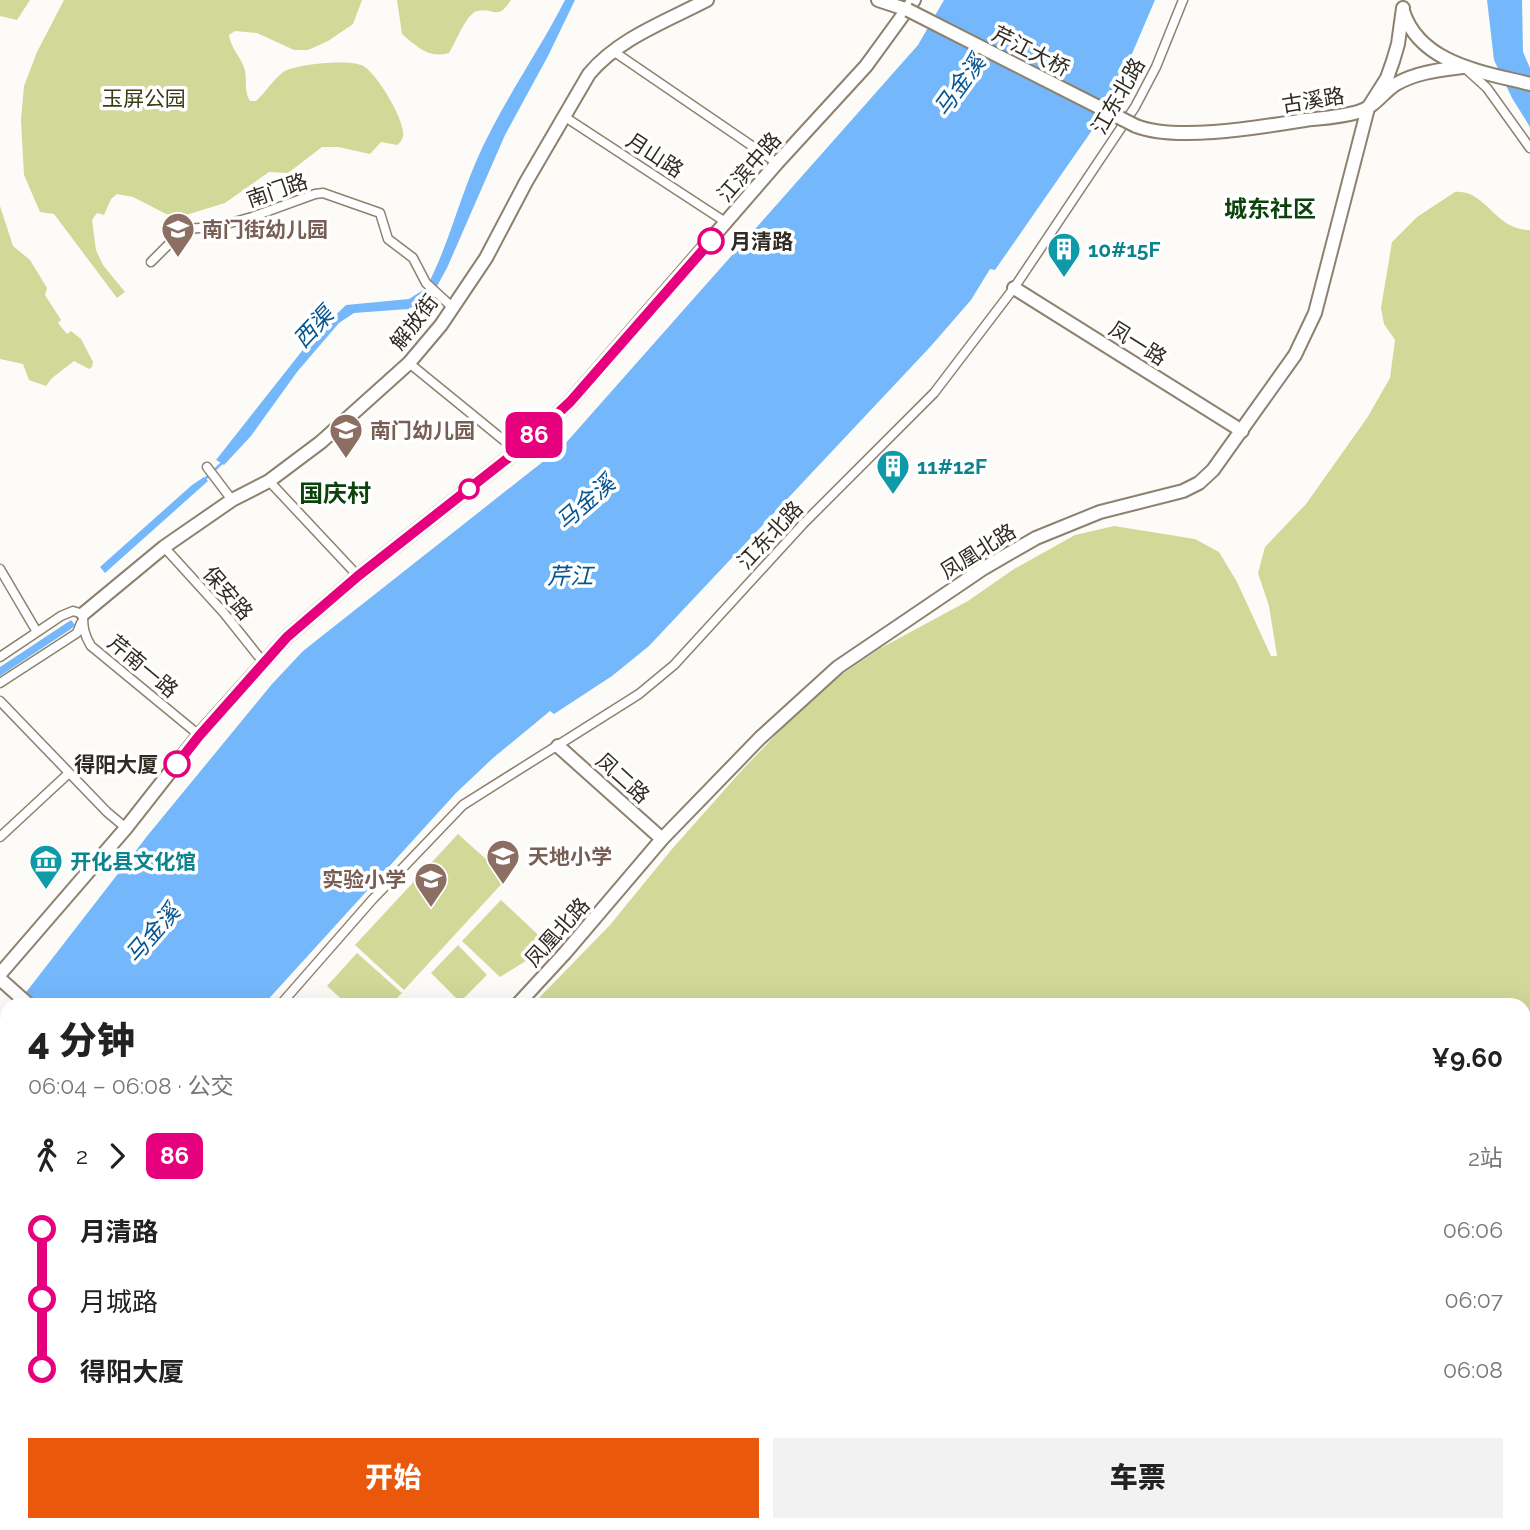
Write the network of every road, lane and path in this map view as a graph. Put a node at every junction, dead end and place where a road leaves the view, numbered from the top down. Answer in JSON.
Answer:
{"nodes":[{"id":1,"x":707,"y":0,"type":"edge"},
{"id":2,"x":878,"y":0,"type":"edge"},
{"id":3,"x":1183,"y":0,"type":"edge"},
{"id":4,"x":1403,"y":4,"type":"edge"},
{"id":5,"x":911,"y":5,"type":"edge"},
{"id":6,"x":614,"y":51,"type":"junction"},
{"id":7,"x":1463,"y":66,"type":"junction"},
{"id":8,"x":1530,"y":84,"type":"edge"},
{"id":9,"x":1368,"y":108,"type":"junction"},
{"id":10,"x":565,"y":117,"type":"junction"},
{"id":11,"x":1136,"y":126,"type":"joint"},
{"id":12,"x":1530,"y":148,"type":"edge"},
{"id":13,"x":778,"y":163,"type":"junction"},
{"id":14,"x":727,"y":223,"type":"junction"},
{"id":15,"x":151,"y":262,"type":"dead end"},
{"id":16,"x":1014,"y":288,"type":"junction"},
{"id":17,"x":452,"y":307,"type":"junction"},
{"id":18,"x":408,"y":363,"type":"junction"},
{"id":19,"x":1242,"y":431,"type":"junction"},
{"id":20,"x":517,"y":451,"type":"junction"},
{"id":21,"x":206,"y":467,"type":"dead end"},
{"id":22,"x":269,"y":481,"type":"junction"},
{"id":23,"x":232,"y":500,"type":"junction"},
{"id":24,"x":164,"y":547,"type":"junction"},
{"id":25,"x":0,"y":569,"type":"edge"},
{"id":26,"x":358,"y":576,"type":"junction"},
{"id":27,"x":83,"y":614,"type":"junction"},
{"id":28,"x":37,"y":632,"type":"junction"},
{"id":29,"x":0,"y":657,"type":"edge"},
{"id":30,"x":264,"y":663,"type":"junction"},
{"id":31,"x":0,"y":683,"type":"edge"},
{"id":32,"x":0,"y":701,"type":"edge"},
{"id":33,"x":199,"y":736,"type":"junction"},
{"id":34,"x":558,"y":746,"type":"junction"},
{"id":35,"x":69,"y":773,"type":"junction"},
{"id":36,"x":126,"y":828,"type":"junction"},
{"id":37,"x":0,"y":837,"type":"edge"},
{"id":38,"x":662,"y":839,"type":"junction"},
{"id":39,"x":0,"y":976,"type":"edge"},
{"id":40,"x":22,"y":998,"type":"edge"},
{"id":41,"x":286,"y":998,"type":"edge"},
{"id":42,"x":524,"y":998,"type":"edge"}],
"edges":[{"from":1,"to":6,"type":"street","name":"解放街"},
{"from":2,"to":5,"type":"street"},
{"from":3,"to":16,"type":"street","name":"江东北路"},
{"from":4,"to":7,"type":"street"},
{"from":4,"to":9,"type":"street","name":"凤凰北路"},
{"from":5,"to":11,"type":"street","name":"芹江大桥","bridge":true},
{"from":5,"to":13,"type":"street","name":"江滨中路"},
{"from":6,"to":10,"type":"street","name":"解放街"},
{"from":6,"to":13,"type":"street"},
{"from":7,"to":8,"type":"street"},
{"from":7,"to":9,"type":"street","name":"古溪路"},
{"from":7,"to":12,"type":"street"},
{"from":9,"to":11,"type":"street","name":"古溪路"},
{"from":9,"to":19,"type":"street","name":"凤凰北路"},
{"from":10,"to":14,"type":"street","name":"月山路"},
{"from":10,"to":17,"type":"street","name":"解放街"},
{"from":13,"to":14,"type":"street","name":"江滨中路"},
{"from":14,"to":20,"type":"street","name":"江滨中路"},
{"from":15,"to":17,"type":"street","name":"南门路"},
{"from":16,"to":19,"type":"street","name":"凤一路"},
{"from":16,"to":34,"type":"street","name":"江东北路"},
{"from":17,"to":18,"type":"street","name":"解放街"},
{"from":18,"to":20,"type":"street"},
{"from":18,"to":22,"type":"street","name":"解放街"},
{"from":19,"to":38,"type":"street","name":"凤凰北路"},
{"from":20,"to":26,"type":"street","name":"江滨中路"},
{"from":21,"to":23,"type":"street"},
{"from":22,"to":23,"type":"street","name":"解放街"},
{"from":22,"to":26,"type":"street"},
{"from":23,"to":24,"type":"street","name":"解放街"},
{"from":24,"to":27,"type":"street","name":"解放街"},
{"from":24,"to":30,"type":"street","name":"保安路"},
{"from":25,"to":28,"type":"street"},
{"from":26,"to":30,"type":"street","name":"江滨中路"},
{"from":27,"to":28,"type":"street","name":"解放街"},
{"from":27,"to":31,"type":"street","name":"解放街"},
{"from":27,"to":33,"type":"street","name":"芹南一路"},
{"from":28,"to":29,"type":"street","name":"解放街"},
{"from":30,"to":33,"type":"street","name":"江滨中路"},
{"from":32,"to":35,"type":"street"},
{"from":33,"to":36,"type":"street","name":"江滨中路"},
{"from":34,"to":38,"type":"street","name":"凤二路"},
{"from":34,"to":41,"type":"street","name":"江东北路"},
{"from":35,"to":36,"type":"street"},
{"from":35,"to":37,"type":"street"},
{"from":36,"to":39,"type":"street","name":"江滨中路"},
{"from":38,"to":42,"type":"street","name":"凤凰北路"},
{"from":39,"to":40,"type":"street"}]}
